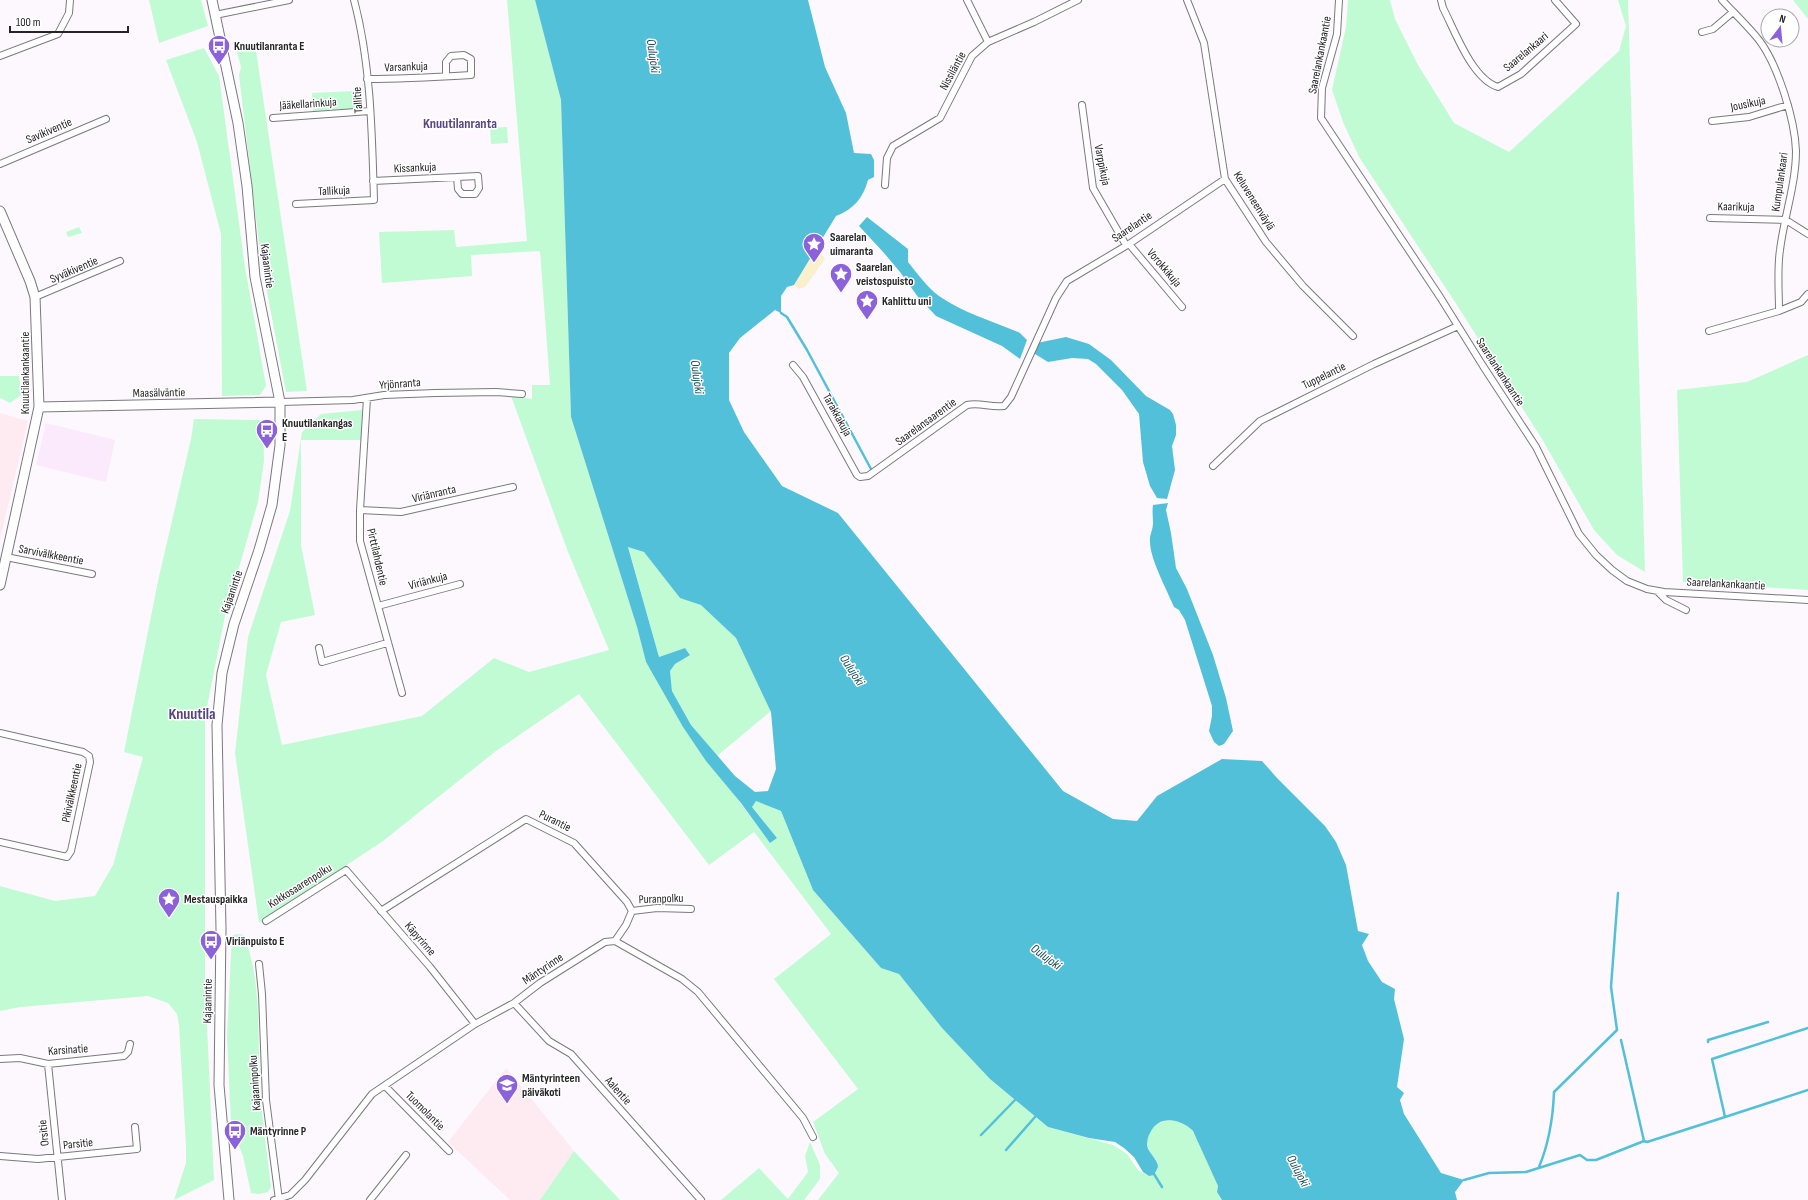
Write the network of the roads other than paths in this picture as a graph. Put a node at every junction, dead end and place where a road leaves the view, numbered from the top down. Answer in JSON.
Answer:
{"nodes":[{"id":1,"x":70,"y":0,"type":"edge"},
{"id":2,"x":212,"y":0,"type":"edge"},
{"id":3,"x":289,"y":0,"type":"edge"},
{"id":4,"x":354,"y":0,"type":"edge"},
{"id":5,"x":967,"y":0,"type":"edge"},
{"id":6,"x":1078,"y":0,"type":"edge"},
{"id":7,"x":1187,"y":0,"type":"edge"},
{"id":8,"x":1339,"y":0,"type":"edge"},
{"id":9,"x":1441,"y":0,"type":"edge"},
{"id":10,"x":1555,"y":0,"type":"edge"},
{"id":11,"x":1722,"y":0,"type":"edge"},
{"id":12,"x":1733,"y":12,"type":"junction"},
{"id":13,"x":215,"y":15,"type":"junction"},
{"id":14,"x":1702,"y":32,"type":"dead end"},
{"id":15,"x":988,"y":42,"type":"junction"},
{"id":16,"x":0,"y":56,"type":"edge"},
{"id":17,"x":446,"y":76,"type":"junction"},
{"id":18,"x":368,"y":79,"type":"junction"},
{"id":19,"x":1788,"y":105,"type":"junction"},
{"id":20,"x":1082,"y":106,"type":"dead end"},
{"id":21,"x":370,"y":112,"type":"junction"},
{"id":22,"x":272,"y":118,"type":"dead end"},
{"id":23,"x":106,"y":119,"type":"dead end"},
{"id":24,"x":1712,"y":121,"type":"dead end"},
{"id":25,"x":0,"y":164,"type":"edge"},
{"id":26,"x":457,"y":177,"type":"dead end"},
{"id":27,"x":1225,"y":179,"type":"junction"},
{"id":28,"x":373,"y":181,"type":"junction"},
{"id":29,"x":885,"y":185,"type":"dead end"},
{"id":30,"x":374,"y":200,"type":"joint"},
{"id":31,"x":296,"y":204,"type":"dead end"},
{"id":32,"x":0,"y":211,"type":"edge"},
{"id":33,"x":1710,"y":218,"type":"dead end"},
{"id":34,"x":1786,"y":220,"type":"junction"},
{"id":35,"x":1808,"y":234,"type":"edge"},
{"id":36,"x":1127,"y":244,"type":"junction"},
{"id":37,"x":120,"y":261,"type":"dead end"},
{"id":38,"x":1808,"y":294,"type":"edge"},
{"id":39,"x":35,"y":297,"type":"junction"},
{"id":40,"x":1182,"y":307,"type":"dead end"},
{"id":41,"x":1779,"y":311,"type":"junction"},
{"id":42,"x":1458,"y":326,"type":"junction"},
{"id":43,"x":1709,"y":331,"type":"dead end"},
{"id":44,"x":1353,"y":336,"type":"dead end"},
{"id":45,"x":1027,"y":359,"type":"joint"},
{"id":46,"x":793,"y":365,"type":"dead end"},
{"id":47,"x":522,"y":394,"type":"dead end"},
{"id":48,"x":367,"y":398,"type":"junction"},
{"id":49,"x":280,"y":402,"type":"junction"},
{"id":50,"x":39,"y":407,"type":"junction"},
{"id":51,"x":1213,"y":466,"type":"dead end"},
{"id":52,"x":860,"y":477,"type":"joint"},
{"id":53,"x":512,"y":487,"type":"dead end"},
{"id":54,"x":360,"y":510,"type":"junction"},
{"id":55,"x":6,"y":557,"type":"junction"},
{"id":56,"x":92,"y":574,"type":"dead end"},
{"id":57,"x":460,"y":584,"type":"dead end"},
{"id":58,"x":0,"y":585,"type":"edge"},
{"id":59,"x":1657,"y":591,"type":"junction"},
{"id":60,"x":1808,"y":600,"type":"edge"},
{"id":61,"x":378,"y":606,"type":"junction"},
{"id":62,"x":1686,"y":610,"type":"dead end"},
{"id":63,"x":387,"y":644,"type":"junction"},
{"id":64,"x":319,"y":648,"type":"dead end"},
{"id":65,"x":402,"y":693,"type":"dead end"},
{"id":66,"x":0,"y":733,"type":"edge"},
{"id":67,"x":0,"y":842,"type":"edge"},
{"id":68,"x":346,"y":870,"type":"joint"},
{"id":69,"x":691,"y":909,"type":"dead end"},
{"id":70,"x":381,"y":911,"type":"junction"},
{"id":71,"x":632,"y":911,"type":"junction"},
{"id":72,"x":266,"y":921,"type":"dead end"},
{"id":73,"x":615,"y":941,"type":"junction"},
{"id":74,"x":259,"y":964,"type":"dead end"},
{"id":75,"x":514,"y":1003,"type":"junction"},
{"id":76,"x":475,"y":1024,"type":"junction"},
{"id":77,"x":130,"y":1044,"type":"dead end"},
{"id":78,"x":0,"y":1059,"type":"edge"},
{"id":79,"x":48,"y":1064,"type":"junction"},
{"id":80,"x":385,"y":1086,"type":"junction"},
{"id":81,"x":135,"y":1127,"type":"dead end"},
{"id":82,"x":813,"y":1137,"type":"dead end"},
{"id":83,"x":449,"y":1151,"type":"dead end"},
{"id":84,"x":406,"y":1155,"type":"dead end"},
{"id":85,"x":0,"y":1156,"type":"edge"},
{"id":86,"x":58,"y":1158,"type":"junction"},
{"id":87,"x":62,"y":1200,"type":"edge"},
{"id":88,"x":230,"y":1200,"type":"edge"},
{"id":89,"x":277,"y":1200,"type":"edge"},
{"id":90,"x":370,"y":1200,"type":"edge"},
{"id":91,"x":701,"y":1200,"type":"edge"}],
"edges":[{"from":1,"to":16,"type":"street"},
{"from":2,"to":13,"type":"main road","name":"Kajaanintie"},
{"from":3,"to":13,"type":"street"},
{"from":4,"to":18,"type":"street","name":"Tallitie"},
{"from":5,"to":15,"type":"street"},
{"from":6,"to":15,"type":"street","name":"Nissiläntie"},
{"from":7,"to":27,"type":"street","name":"Keluveneenväylä"},
{"from":8,"to":42,"type":"street","name":"Saarelankankaantie"},
{"from":9,"to":10,"type":"street","name":"Saarelankaari"},
{"from":11,"to":12,"type":"street","name":"Kumpulankaari"},
{"from":12,"to":14,"type":"street"},
{"from":12,"to":19,"type":"street","name":"Kumpulankaari"},
{"from":13,"to":49,"type":"main road","name":"Kajaanintie"},
{"from":15,"to":29,"type":"street","name":"Nissiläntie"},
{"from":17,"to":17,"type":"street","name":"Varsankuja"},
{"from":17,"to":18,"type":"street","name":"Varsankuja"},
{"from":18,"to":21,"type":"street","name":"Tallitie"},
{"from":19,"to":24,"type":"street","name":"Jousikuja"},
{"from":19,"to":34,"type":"street","name":"Kumpulankaari"},
{"from":20,"to":36,"type":"street","name":"Varppikuja"},
{"from":21,"to":22,"type":"street","name":"Jääkellarinkuja"},
{"from":21,"to":28,"type":"street","name":"Tallitie"},
{"from":23,"to":25,"type":"street","name":"Savikiventie"},
{"from":26,"to":28,"type":"street","name":"Kissankuja"},
{"from":27,"to":36,"type":"street","name":"Saarelantie"},
{"from":27,"to":44,"type":"street","name":"Keluveneenväylä"},
{"from":28,"to":30,"type":"street","name":"Tallitie"},
{"from":30,"to":31,"type":"street","name":"Tallikuja"},
{"from":32,"to":39,"type":"main road","name":"Knuutilankankaantie"},
{"from":33,"to":34,"type":"street","name":"Kaarikuja"},
{"from":34,"to":35,"type":"street","name":"Kumpulankaari"},
{"from":34,"to":41,"type":"street","name":"Kumpulankaari"},
{"from":36,"to":40,"type":"street","name":"Vorokkikuja"},
{"from":36,"to":45,"type":"street","name":"Saarelantie"},
{"from":37,"to":39,"type":"street","name":"Syväkiventie"},
{"from":38,"to":41,"type":"street"},
{"from":39,"to":50,"type":"main road","name":"Knuutilankankaantie"},
{"from":41,"to":43,"type":"street"},
{"from":42,"to":51,"type":"street","name":"Tuppelantie"},
{"from":42,"to":59,"type":"street","name":"Saarelankankaantie"},
{"from":45,"to":52,"type":"street","name":"Saarelansaarentie"},
{"from":46,"to":52,"type":"street","name":"Tarakkakuja"},
{"from":47,"to":48,"type":"street","name":"Yrjönranta"},
{"from":48,"to":49,"type":"street","name":"Yrjönranta"},
{"from":48,"to":54,"type":"street","name":"Pirttilahdentie"},
{"from":49,"to":50,"type":"main road","name":"Maasälväntie"},
{"from":49,"to":88,"type":"main road","name":"Kajaanintie"},
{"from":50,"to":55,"type":"main road","name":"Knuutilankankaantie"},
{"from":53,"to":54,"type":"street","name":"Viriänranta"},
{"from":54,"to":61,"type":"street","name":"Pirttilahdentie"},
{"from":55,"to":56,"type":"street","name":"Sarvivälkkeentie"},
{"from":55,"to":58,"type":"main road","name":"Knuutilankankaantie"},
{"from":57,"to":61,"type":"street","name":"Viriänkuja"},
{"from":59,"to":60,"type":"street","name":"Saarelankankaantie"},
{"from":59,"to":62,"type":"street"},
{"from":61,"to":63,"type":"street","name":"Pirttilahdentie"},
{"from":63,"to":64,"type":"street"},
{"from":63,"to":65,"type":"street","name":"Pirttilahdentie"},
{"from":66,"to":67,"type":"street","name":"Pikivälkkeentie"},
{"from":68,"to":70,"type":"street","name":"Käpyrinne"},
{"from":68,"to":72,"type":"street","name":"Kokkosaarenpolku"},
{"from":69,"to":71,"type":"street","name":"Puranpolku"},
{"from":70,"to":71,"type":"street","name":"Purantie"},
{"from":70,"to":76,"type":"street","name":"Käpyrinne"},
{"from":71,"to":73,"type":"street"},
{"from":73,"to":75,"type":"street","name":"Mäntyrinne"},
{"from":73,"to":82,"type":"street"},
{"from":74,"to":89,"type":"street","name":"Kajaaninpolku"},
{"from":75,"to":76,"type":"street","name":"Mäntyrinne"},
{"from":75,"to":91,"type":"street","name":"Aalentie"},
{"from":76,"to":80,"type":"street","name":"Mäntyrinne"},
{"from":77,"to":79,"type":"street","name":"Karsinatie"},
{"from":78,"to":79,"type":"street","name":"Karsinatie"},
{"from":79,"to":86,"type":"street","name":"Orsitie"},
{"from":80,"to":83,"type":"street","name":"Tuomolantie"},
{"from":80,"to":89,"type":"street","name":"Mäntyrinne"},
{"from":81,"to":86,"type":"street","name":"Parsitie"},
{"from":84,"to":90,"type":"street"},
{"from":85,"to":86,"type":"street","name":"Parsitie"},
{"from":86,"to":87,"type":"street","name":"Orsitie"}]}
